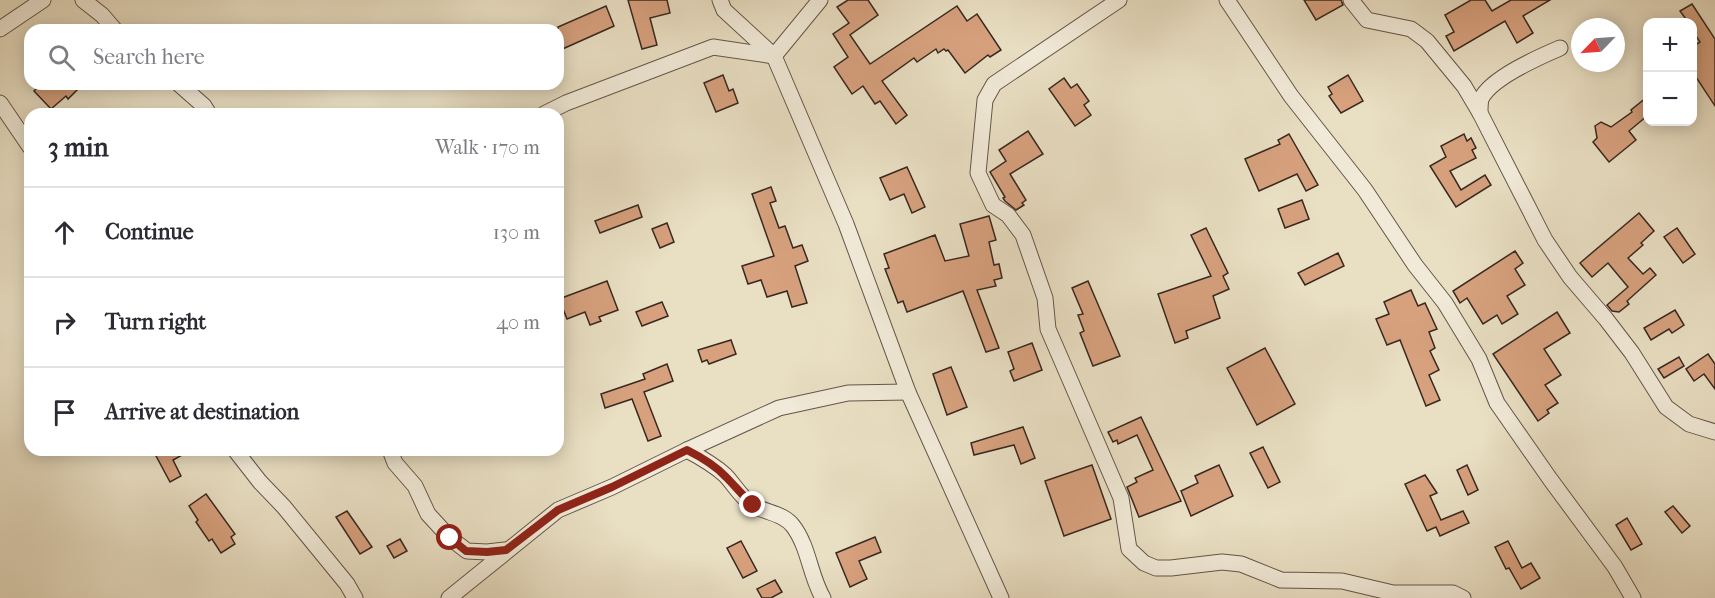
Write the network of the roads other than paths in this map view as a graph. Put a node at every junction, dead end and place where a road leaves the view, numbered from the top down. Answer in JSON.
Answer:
{"nodes":[{"id":1,"x":43,"y":0,"type":"edge"},
{"id":2,"x":83,"y":0,"type":"edge"},
{"id":3,"x":720,"y":0,"type":"edge"},
{"id":4,"x":820,"y":0,"type":"edge"},
{"id":5,"x":1119,"y":0,"type":"edge"},
{"id":6,"x":1227,"y":0,"type":"edge"},
{"id":7,"x":1351,"y":0,"type":"edge"},
{"id":8,"x":110,"y":24,"type":"edge"},
{"id":9,"x":0,"y":29,"type":"edge"},
{"id":10,"x":1560,"y":48,"type":"dead end"},
{"id":11,"x":774,"y":56,"type":"junction"},
{"id":12,"x":186,"y":90,"type":"edge"},
{"id":13,"x":0,"y":103,"type":"edge"},
{"id":14,"x":205,"y":108,"type":"edge"},
{"id":15,"x":556,"y":108,"type":"edge"},
{"id":16,"x":1480,"y":113,"type":"junction"},
{"id":17,"x":24,"y":138,"type":"edge"},
{"id":18,"x":908,"y":392,"type":"junction"},
{"id":19,"x":1715,"y":432,"type":"edge"},
{"id":20,"x":687,"y":450,"type":"junction"},
{"id":21,"x":240,"y":456,"type":"edge"},
{"id":22,"x":393,"y":456,"type":"edge"},
{"id":23,"x":506,"y":550,"type":"junction"},
{"id":24,"x":818,"y":596,"type":"edge"},
{"id":25,"x":355,"y":598,"type":"edge"},
{"id":26,"x":449,"y":598,"type":"edge"},
{"id":27,"x":1001,"y":598,"type":"edge"},
{"id":28,"x":1463,"y":598,"type":"edge"},
{"id":29,"x":1633,"y":598,"type":"edge"}],
"edges":[{"from":1,"to":9,"type":"street"},
{"from":2,"to":8,"type":"street"},
{"from":3,"to":11,"type":"street"},
{"from":4,"to":11,"type":"street"},
{"from":5,"to":28,"type":"street"},
{"from":6,"to":29,"type":"street"},
{"from":7,"to":16,"type":"street"},
{"from":10,"to":16,"type":"street"},
{"from":11,"to":15,"type":"street"},
{"from":11,"to":18,"type":"street"},
{"from":12,"to":14,"type":"street"},
{"from":13,"to":17,"type":"street"},
{"from":16,"to":19,"type":"street"},
{"from":18,"to":20,"type":"street"},
{"from":18,"to":27,"type":"street"},
{"from":20,"to":23,"type":"street"},
{"from":20,"to":24,"type":"street"},
{"from":21,"to":25,"type":"street"},
{"from":22,"to":23,"type":"street"},
{"from":23,"to":26,"type":"street"}]}
